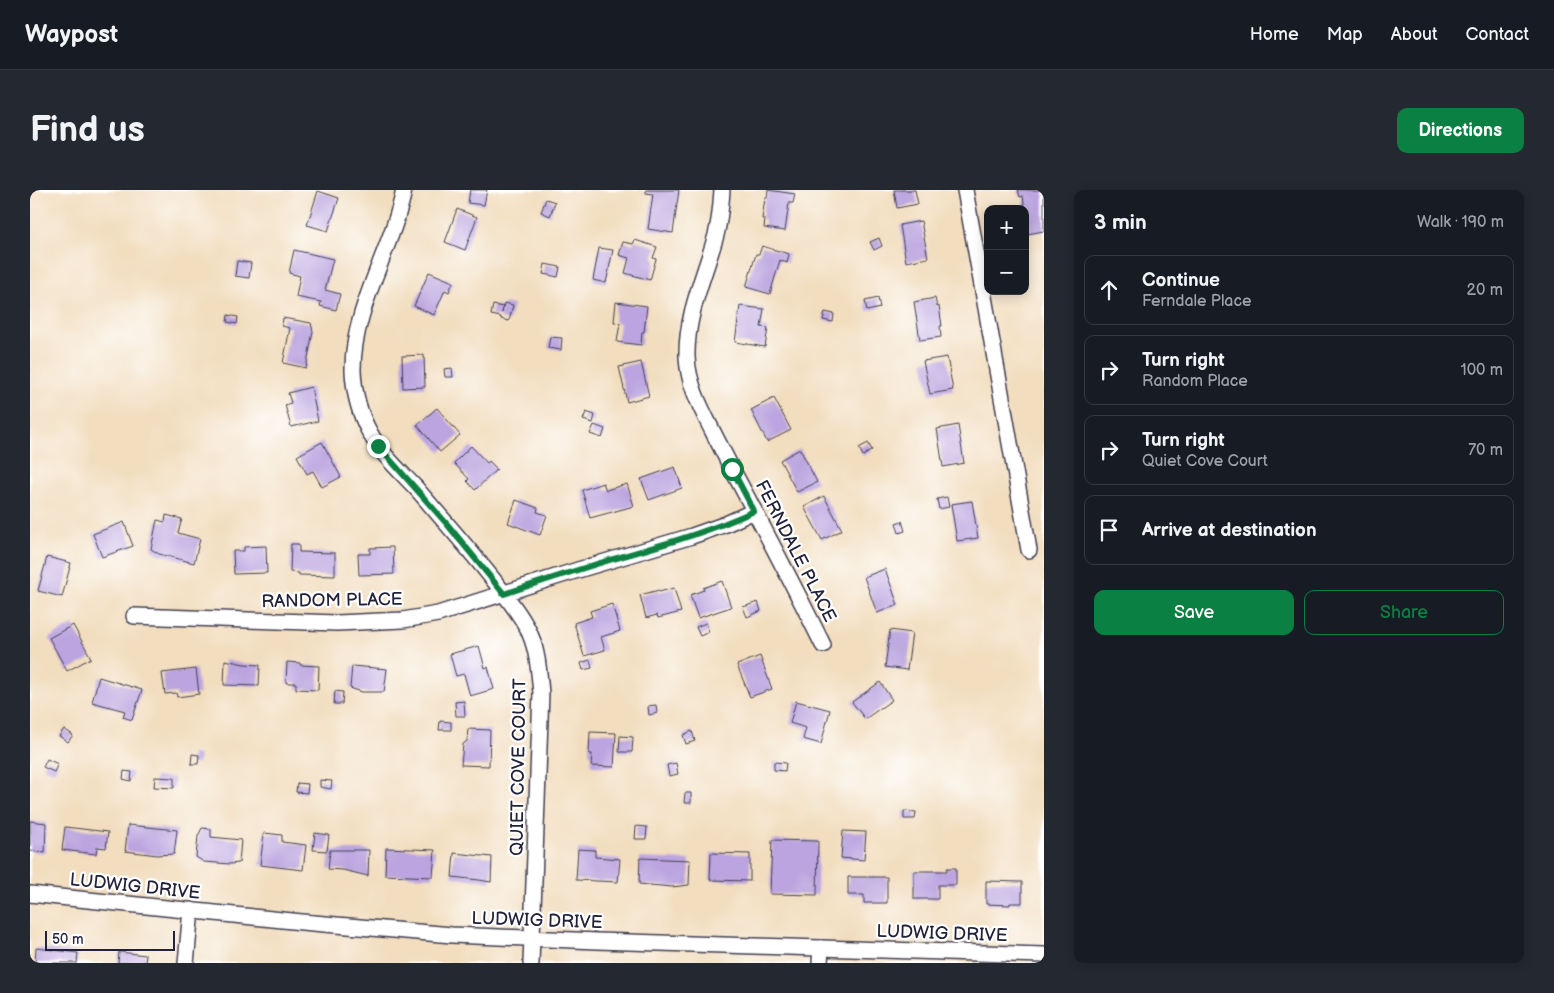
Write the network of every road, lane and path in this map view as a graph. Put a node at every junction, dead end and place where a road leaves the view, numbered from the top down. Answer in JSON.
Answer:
{"nodes":[{"id":1,"x":404,"y":190,"type":"edge"},
{"id":2,"x":722,"y":190,"type":"edge"},
{"id":3,"x":965,"y":190,"type":"edge"},
{"id":4,"x":754,"y":511,"type":"junction"},
{"id":5,"x":1029,"y":550,"type":"dead end"},
{"id":6,"x":504,"y":594,"type":"junction"},
{"id":7,"x":134,"y":616,"type":"dead end"},
{"id":8,"x":823,"y":645,"type":"dead end"},
{"id":9,"x":30,"y":894,"type":"edge"},
{"id":10,"x":191,"y":910,"type":"junction"},
{"id":11,"x":532,"y":939,"type":"junction"},
{"id":12,"x":821,"y":948,"type":"junction"},
{"id":13,"x":1044,"y":955,"type":"edge"},
{"id":14,"x":186,"y":963,"type":"edge"},
{"id":15,"x":531,"y":963,"type":"edge"},
{"id":16,"x":820,"y":963,"type":"edge"}],
"edges":[{"from":1,"to":6,"type":"street","name":"QUIET COVE COURT"},
{"from":2,"to":4,"type":"street","name":"FERNDALE PLACE"},
{"from":3,"to":5,"type":"street"},
{"from":4,"to":6,"type":"street","name":"RANDOM PLACE"},
{"from":4,"to":8,"type":"street","name":"FERNDALE PLACE"},
{"from":6,"to":7,"type":"street","name":"RANDOM PLACE"},
{"from":6,"to":11,"type":"street","name":"QUIET COVE COURT"},
{"from":9,"to":10,"type":"street","name":"LUDWIG DRIVE"},
{"from":10,"to":11,"type":"street","name":"LUDWIG DRIVE"},
{"from":10,"to":14,"type":"street"},
{"from":11,"to":12,"type":"street","name":"LUDWIG DRIVE"},
{"from":11,"to":15,"type":"street","name":"QUIET COVE COURT"},
{"from":12,"to":13,"type":"street","name":"LUDWIG DRIVE"},
{"from":12,"to":16,"type":"street"}]}
